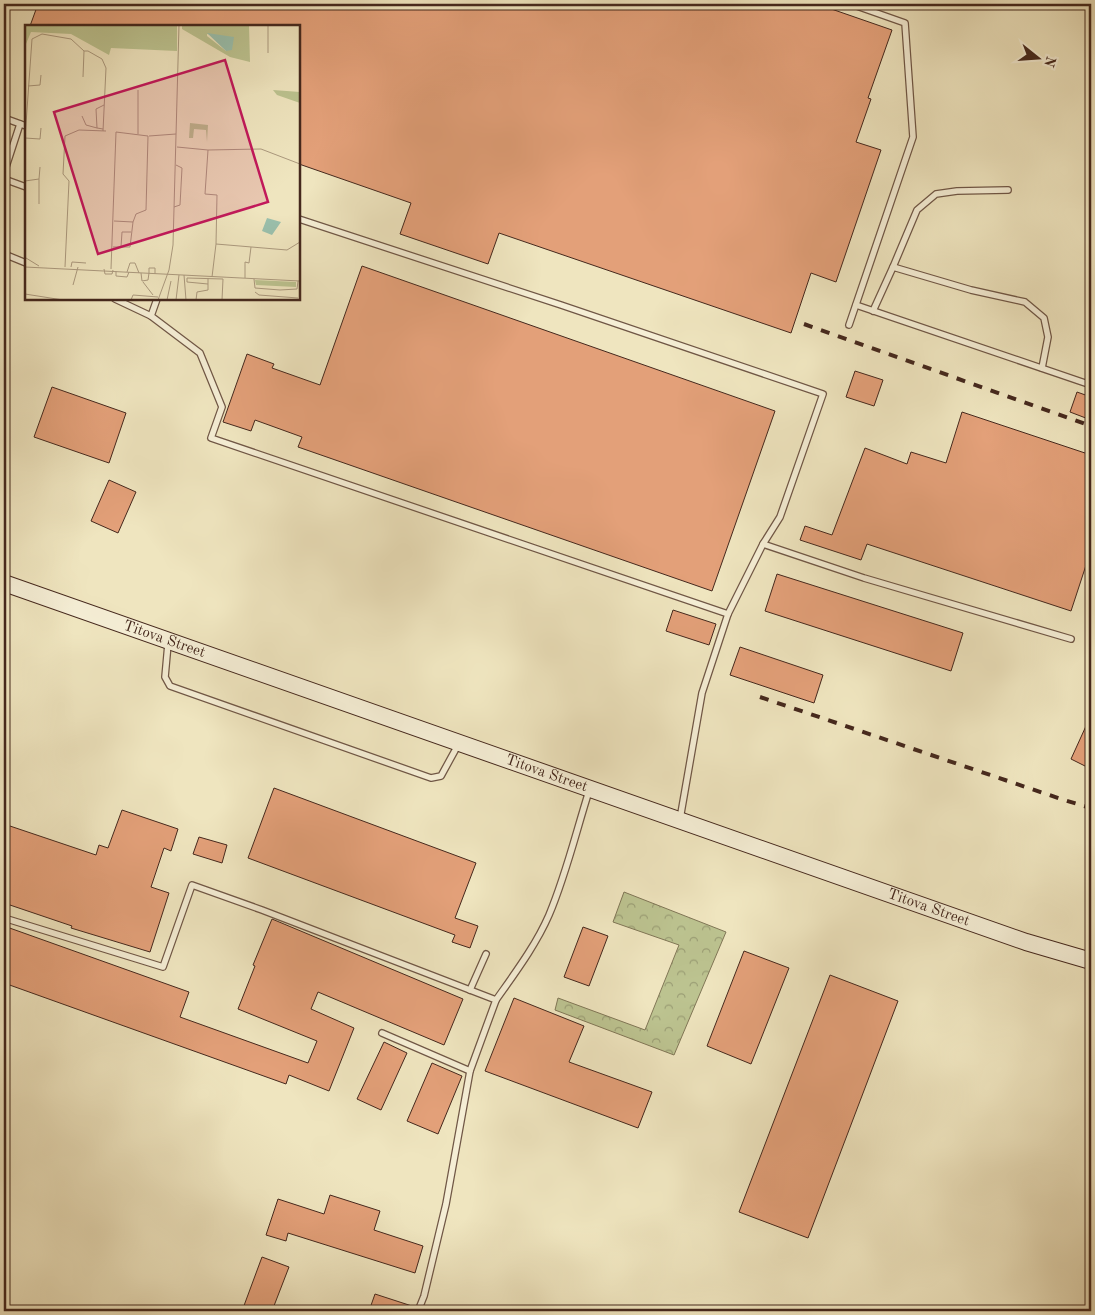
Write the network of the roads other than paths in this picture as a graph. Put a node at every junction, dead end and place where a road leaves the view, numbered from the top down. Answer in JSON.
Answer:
{"nodes":[{"id":1,"x":851,"y":4,"type":"edge"},
{"id":2,"x":4,"y":118,"type":"edge"},
{"id":3,"x":23,"y":125,"type":"edge"},
{"id":4,"x":4,"y":173,"type":"edge"},
{"id":5,"x":4,"y":179,"type":"edge"},
{"id":6,"x":25,"y":187,"type":"edge"},
{"id":7,"x":1008,"y":190,"type":"dead end"},
{"id":8,"x":300,"y":219,"type":"edge"},
{"id":9,"x":4,"y":254,"type":"edge"},
{"id":10,"x":25,"y":263,"type":"edge"},
{"id":11,"x":894,"y":267,"type":"junction"},
{"id":12,"x":117,"y":300,"type":"edge"},
{"id":13,"x":157,"y":300,"type":"edge"},
{"id":14,"x":856,"y":305,"type":"junction"},
{"id":15,"x":873,"y":311,"type":"junction"},
{"id":16,"x":151,"y":316,"type":"junction"},
{"id":17,"x":849,"y":325,"type":"dead end"},
{"id":18,"x":1042,"y":368,"type":"junction"},
{"id":19,"x":1091,"y":385,"type":"edge"},
{"id":20,"x":763,"y":544,"type":"junction"},
{"id":21,"x":4,"y":583,"type":"edge"},
{"id":22,"x":728,"y":614,"type":"junction"},
{"id":23,"x":1071,"y":639,"type":"dead end"},
{"id":24,"x":168,"y":641,"type":"junction"},
{"id":25,"x":459,"y":744,"type":"junction"},
{"id":26,"x":589,"y":790,"type":"junction"},
{"id":27,"x":680,"y":822,"type":"junction"},
{"id":28,"x":4,"y":918,"type":"edge"},
{"id":29,"x":486,"y":954,"type":"dead end"},
{"id":30,"x":1091,"y":961,"type":"edge"},
{"id":31,"x":470,"y":990,"type":"junction"},
{"id":32,"x":496,"y":1000,"type":"junction"},
{"id":33,"x":382,"y":1033,"type":"dead end"},
{"id":34,"x":470,"y":1071,"type":"junction"},
{"id":35,"x":418,"y":1311,"type":"edge"}],
"edges":[{"from":1,"to":14,"type":"lane"},
{"from":2,"to":3,"type":"lane"},
{"from":3,"to":4,"type":"lane"},
{"from":5,"to":6,"type":"lane"},
{"from":7,"to":11,"type":"lane"},
{"from":8,"to":20,"type":"lane"},
{"from":9,"to":10,"type":"lane"},
{"from":11,"to":15,"type":"lane"},
{"from":11,"to":18,"type":"lane"},
{"from":12,"to":16,"type":"lane"},
{"from":13,"to":16,"type":"lane"},
{"from":14,"to":15,"type":"lane"},
{"from":14,"to":17,"type":"lane"},
{"from":15,"to":18,"type":"lane"},
{"from":16,"to":22,"type":"lane"},
{"from":18,"to":19,"type":"lane"},
{"from":20,"to":22,"type":"lane"},
{"from":20,"to":23,"type":"lane"},
{"from":21,"to":24,"type":"main road","name":"Titova Street"},
{"from":22,"to":27,"type":"lane"},
{"from":24,"to":25,"type":"main road","name":"Titova Street"},
{"from":24,"to":25,"type":"lane"},
{"from":25,"to":26,"type":"main road","name":"Titova Street"},
{"from":26,"to":27,"type":"main road","name":"Titova Street"},
{"from":26,"to":32,"type":"lane"},
{"from":27,"to":30,"type":"main road","name":"Titova Street"},
{"from":28,"to":31,"type":"lane"},
{"from":29,"to":31,"type":"lane"},
{"from":31,"to":32,"type":"lane"},
{"from":32,"to":34,"type":"lane"},
{"from":33,"to":34,"type":"lane"},
{"from":34,"to":35,"type":"lane"}]}
